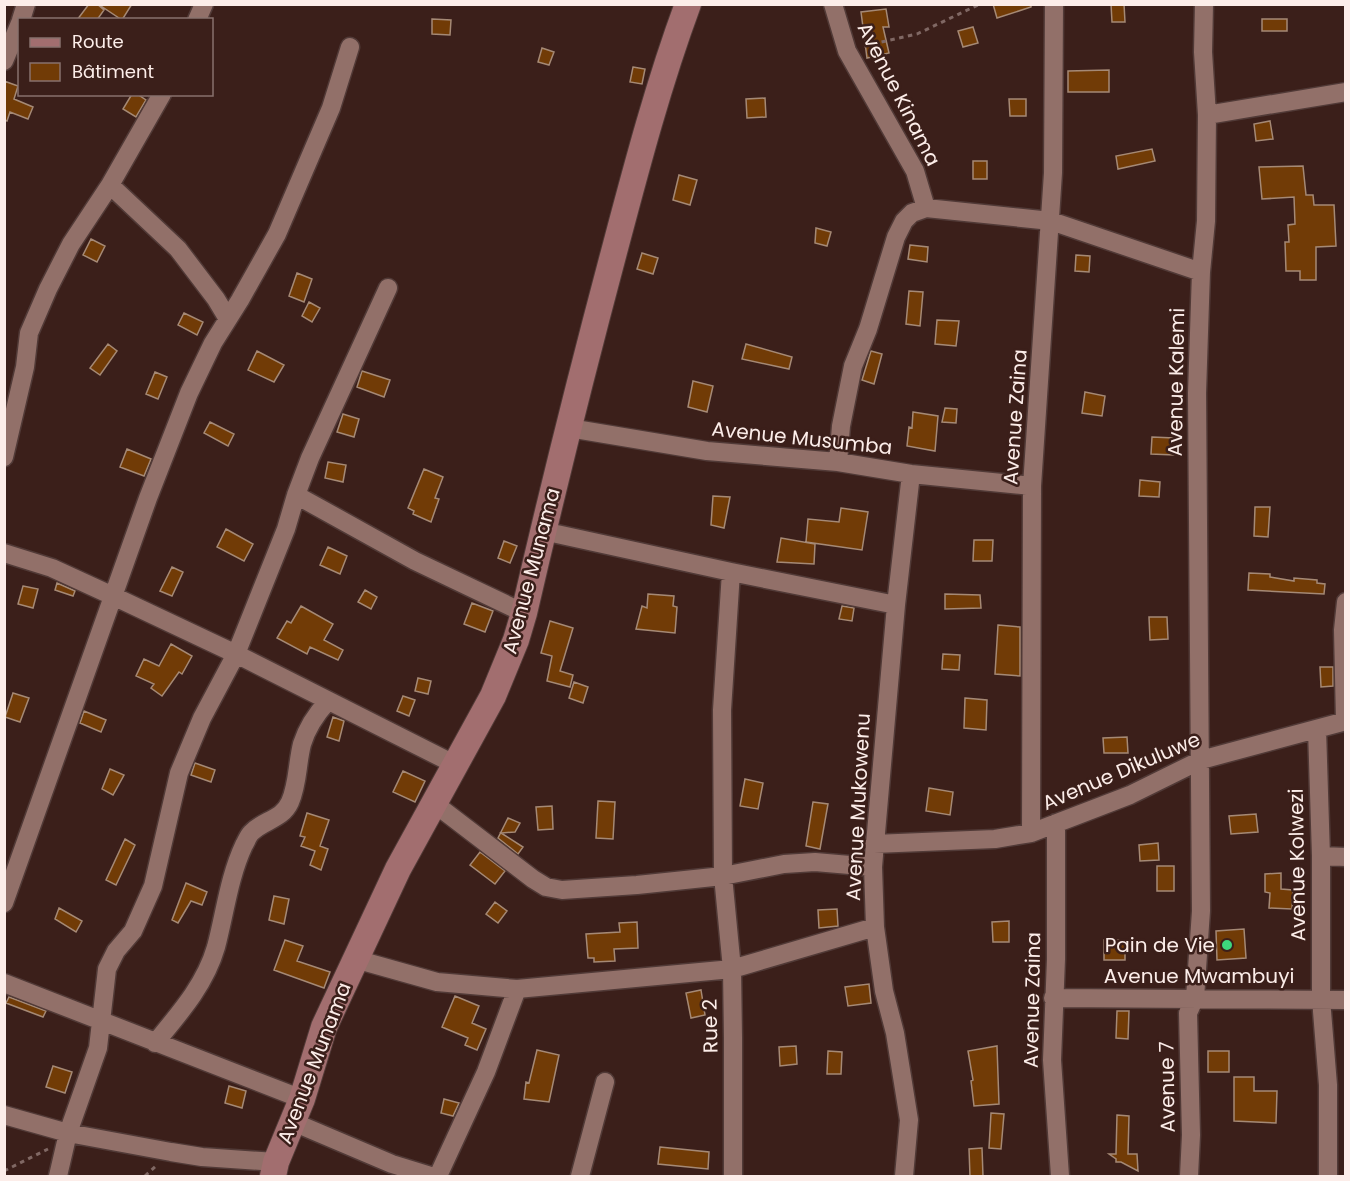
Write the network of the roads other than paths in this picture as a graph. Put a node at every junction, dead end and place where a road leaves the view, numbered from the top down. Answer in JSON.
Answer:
{"nodes":[{"id":1,"x":204,"y":4,"type":"edge"},
{"id":2,"x":688,"y":4,"type":"edge"},
{"id":3,"x":832,"y":4,"type":"edge"},
{"id":4,"x":1054,"y":4,"type":"edge"},
{"id":5,"x":1204,"y":4,"type":"edge"},
{"id":6,"x":198,"y":18,"type":"edge"},
{"id":7,"x":18,"y":26,"type":"edge"},
{"id":8,"x":350,"y":47,"type":"dead end"},
{"id":9,"x":4,"y":61,"type":"edge"},
{"id":10,"x":1346,"y":92,"type":"edge"},
{"id":11,"x":161,"y":96,"type":"edge"},
{"id":12,"x":1207,"y":115,"type":"junction"},
{"id":13,"x":110,"y":185,"type":"junction"},
{"id":14,"x":926,"y":208,"type":"junction"},
{"id":15,"x":1051,"y":220,"type":"junction"},
{"id":16,"x":1201,"y":272,"type":"junction"},
{"id":17,"x":388,"y":288,"type":"dead end"},
{"id":18,"x":228,"y":320,"type":"junction"},
{"id":19,"x":568,"y":428,"type":"junction"},
{"id":20,"x":4,"y":457,"type":"edge"},
{"id":21,"x":838,"y":462,"type":"junction"},
{"id":22,"x":911,"y":474,"type":"junction"},
{"id":23,"x":1032,"y":486,"type":"junction"},
{"id":24,"x":296,"y":495,"type":"junction"},
{"id":25,"x":543,"y":531,"type":"junction"},
{"id":26,"x":4,"y":553,"type":"edge"},
{"id":27,"x":731,"y":572,"type":"junction"},
{"id":28,"x":113,"y":596,"type":"junction"},
{"id":29,"x":1346,"y":602,"type":"edge"},
{"id":30,"x":896,"y":605,"type":"junction"},
{"id":31,"x":524,"y":613,"type":"junction"},
{"id":32,"x":236,"y":654,"type":"junction"},
{"id":33,"x":328,"y":701,"type":"junction"},
{"id":34,"x":1345,"y":721,"type":"edge"},
{"id":35,"x":1317,"y":729,"type":"junction"},
{"id":36,"x":1201,"y":760,"type":"junction"},
{"id":37,"x":456,"y":765,"type":"junction"},
{"id":38,"x":435,"y":804,"type":"junction"},
{"id":39,"x":1056,"y":823,"type":"junction"},
{"id":40,"x":1031,"y":833,"type":"junction"},
{"id":41,"x":874,"y":844,"type":"junction"},
{"id":42,"x":1321,"y":856,"type":"junction"},
{"id":43,"x":1346,"y":857,"type":"edge"},
{"id":44,"x":873,"y":867,"type":"junction"},
{"id":45,"x":723,"y":876,"type":"junction"},
{"id":46,"x":4,"y":903,"type":"edge"},
{"id":47,"x":874,"y":927,"type":"junction"},
{"id":48,"x":356,"y":959,"type":"junction"},
{"id":49,"x":732,"y":969,"type":"junction"},
{"id":50,"x":4,"y":983,"type":"edge"},
{"id":51,"x":517,"y":989,"type":"junction"},
{"id":52,"x":1053,"y":998,"type":"junction"},
{"id":53,"x":1195,"y":998,"type":"junction"},
{"id":54,"x":1321,"y":999,"type":"junction"},
{"id":55,"x":1346,"y":1000,"type":"edge"},
{"id":56,"x":101,"y":1022,"type":"junction"},
{"id":57,"x":155,"y":1043,"type":"junction"},
{"id":58,"x":605,"y":1082,"type":"dead end"},
{"id":59,"x":297,"y":1110,"type":"junction"},
{"id":60,"x":4,"y":1115,"type":"edge"},
{"id":61,"x":68,"y":1133,"type":"junction"},
{"id":62,"x":1337,"y":1134,"type":"edge"},
{"id":63,"x":275,"y":1169,"type":"edge"},
{"id":64,"x":58,"y":1176,"type":"edge"},
{"id":65,"x":431,"y":1176,"type":"edge"},
{"id":66,"x":438,"y":1176,"type":"edge"},
{"id":67,"x":580,"y":1176,"type":"edge"},
{"id":68,"x":733,"y":1176,"type":"edge"},
{"id":69,"x":904,"y":1176,"type":"edge"},
{"id":70,"x":1060,"y":1176,"type":"edge"},
{"id":71,"x":1189,"y":1176,"type":"edge"},
{"id":72,"x":1328,"y":1176,"type":"edge"}],
"edges":[{"from":1,"to":6,"type":"street"},
{"from":2,"to":19,"type":"street","name":"Avenue Munama"},
{"from":3,"to":14,"type":"street","name":"Avenue Kinama"},
{"from":4,"to":15,"type":"street","name":"Avenue Zaina"},
{"from":5,"to":12,"type":"street","name":"Avenue Kalemi"},
{"from":7,"to":9,"type":"street"},
{"from":8,"to":18,"type":"street"},
{"from":10,"to":12,"type":"street"},
{"from":11,"to":13,"type":"street"},
{"from":12,"to":16,"type":"street","name":"Avenue Kalemi"},
{"from":13,"to":18,"type":"street"},
{"from":13,"to":20,"type":"street"},
{"from":14,"to":15,"type":"street"},
{"from":14,"to":21,"type":"street"},
{"from":15,"to":16,"type":"street"},
{"from":15,"to":23,"type":"street","name":"Avenue Zaina"},
{"from":16,"to":36,"type":"street","name":"Avenue Kalemi"},
{"from":17,"to":24,"type":"street"},
{"from":18,"to":28,"type":"street"},
{"from":19,"to":21,"type":"street","name":"Avenue Musumba"},
{"from":19,"to":25,"type":"street","name":"Avenue Munama"},
{"from":21,"to":22,"type":"street","name":"Avenue Musumba"},
{"from":22,"to":23,"type":"street","name":"Avenue Musumba"},
{"from":22,"to":30,"type":"street","name":"Avenue Mukowenu"},
{"from":23,"to":40,"type":"street","name":"Avenue Zaina"},
{"from":24,"to":31,"type":"street"},
{"from":24,"to":32,"type":"street"},
{"from":25,"to":27,"type":"street"},
{"from":25,"to":31,"type":"street","name":"Avenue Munama"},
{"from":26,"to":28,"type":"street"},
{"from":27,"to":30,"type":"street"},
{"from":27,"to":45,"type":"street","name":"Rue 2"},
{"from":28,"to":32,"type":"street"},
{"from":28,"to":46,"type":"street"},
{"from":29,"to":34,"type":"street"},
{"from":30,"to":41,"type":"street","name":"Avenue Mukowenu"},
{"from":31,"to":37,"type":"street","name":"Avenue Munama"},
{"from":32,"to":33,"type":"street"},
{"from":32,"to":56,"type":"street"},
{"from":33,"to":37,"type":"street"},
{"from":33,"to":57,"type":"street"},
{"from":34,"to":35,"type":"street","name":"Avenue Dikuluwe"},
{"from":35,"to":36,"type":"street","name":"Avenue Dikuluwe"},
{"from":35,"to":42,"type":"street","name":"Avenue Kolwezi"},
{"from":36,"to":39,"type":"street","name":"Avenue Dikuluwe"},
{"from":36,"to":53,"type":"street","name":"Avenue Kalemi"},
{"from":37,"to":38,"type":"street","name":"Avenue Munama"},
{"from":38,"to":45,"type":"street"},
{"from":38,"to":48,"type":"street","name":"Avenue Munama"},
{"from":39,"to":40,"type":"street","name":"Avenue Dikuluwe"},
{"from":39,"to":52,"type":"street","name":"Avenue Zaina"},
{"from":40,"to":41,"type":"street","name":"Avenue Dikuluwe"},
{"from":41,"to":44,"type":"street","name":"Avenue Mukowenu"},
{"from":42,"to":43,"type":"street"},
{"from":42,"to":54,"type":"street","name":"Avenue Kolwezi"},
{"from":44,"to":45,"type":"street"},
{"from":44,"to":47,"type":"street","name":"Avenue Mukowenu"},
{"from":45,"to":49,"type":"street","name":"Rue 2"},
{"from":47,"to":49,"type":"street"},
{"from":47,"to":69,"type":"street","name":"Avenue Mukowenu"},
{"from":48,"to":51,"type":"street"},
{"from":48,"to":59,"type":"street","name":"Avenue Munama"},
{"from":49,"to":51,"type":"street"},
{"from":49,"to":68,"type":"street","name":"Rue 2"},
{"from":50,"to":56,"type":"street"},
{"from":51,"to":66,"type":"street"},
{"from":52,"to":53,"type":"street","name":"Avenue Mwambuyi"},
{"from":52,"to":70,"type":"street","name":"Avenue Zaina"},
{"from":53,"to":54,"type":"street","name":"Avenue Mwambuyi"},
{"from":53,"to":71,"type":"street","name":"Avenue 7"},
{"from":54,"to":55,"type":"street","name":"Avenue Mwambuyi"},
{"from":54,"to":62,"type":"street","name":"Avenue Kolwezi"},
{"from":56,"to":57,"type":"street"},
{"from":56,"to":61,"type":"street"},
{"from":57,"to":59,"type":"street"},
{"from":58,"to":67,"type":"street"},
{"from":59,"to":63,"type":"street","name":"Avenue Munama"},
{"from":59,"to":65,"type":"street"},
{"from":60,"to":61,"type":"street"},
{"from":61,"to":63,"type":"street"},
{"from":61,"to":64,"type":"street"},
{"from":62,"to":72,"type":"street","name":"Avenue Kolwezi"}]}
